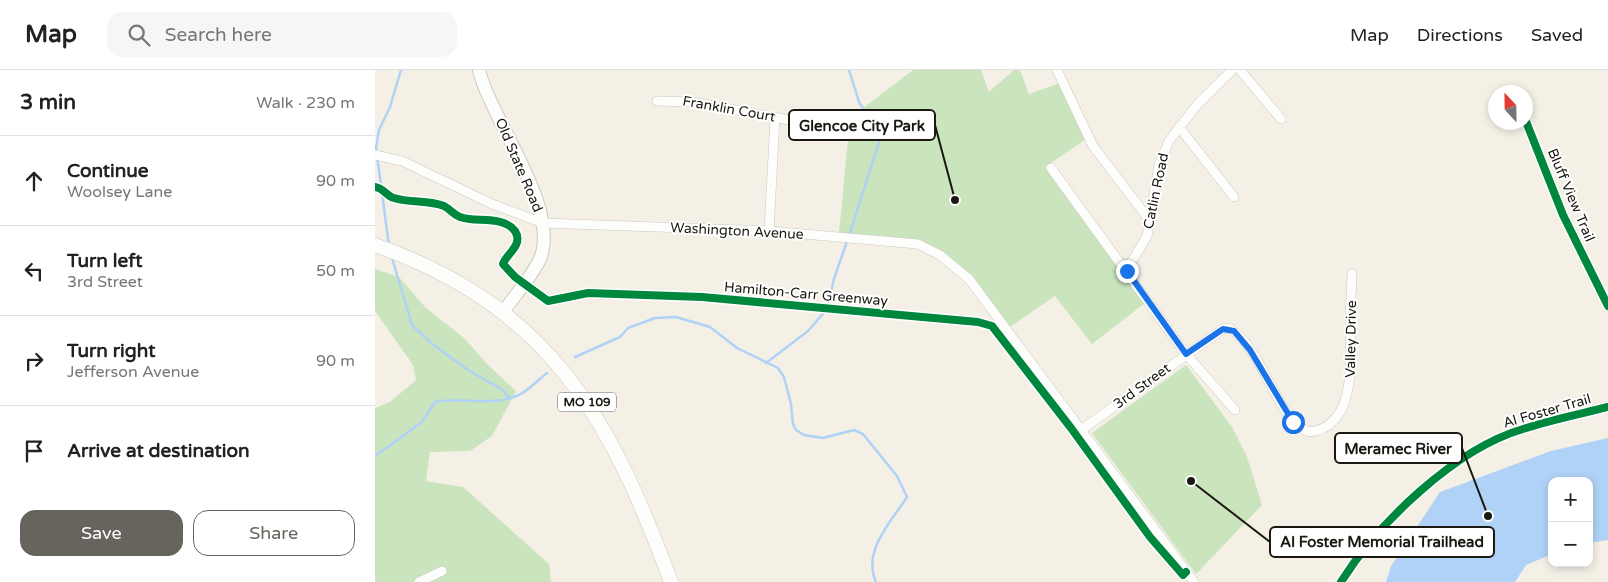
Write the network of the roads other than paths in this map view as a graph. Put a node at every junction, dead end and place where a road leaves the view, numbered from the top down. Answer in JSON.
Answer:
{"nodes":[{"id":1,"x":479,"y":70,"type":"edge"},
{"id":2,"x":1057,"y":70,"type":"edge"},
{"id":3,"x":1232,"y":70,"type":"edge"},
{"id":4,"x":1240,"y":70,"type":"edge"},
{"id":5,"x":657,"y":101,"type":"dead end"},
{"id":6,"x":775,"y":118,"type":"junction"},
{"id":7,"x":1281,"y":119,"type":"dead end"},
{"id":8,"x":800,"y":122,"type":"dead end"},
{"id":9,"x":1179,"y":127,"type":"junction"},
{"id":10,"x":375,"y":155,"type":"edge"},
{"id":11,"x":1051,"y":168,"type":"dead end"},
{"id":12,"x":1234,"y":197,"type":"dead end"},
{"id":13,"x":1151,"y":222,"type":"junction"},
{"id":14,"x":543,"y":223,"type":"junction"},
{"id":15,"x":769,"y":231,"type":"junction"},
{"id":16,"x":375,"y":245,"type":"edge"},
{"id":17,"x":1127,"y":271,"type":"junction"},
{"id":18,"x":1352,"y":274,"type":"dead end"},
{"id":19,"x":503,"y":312,"type":"junction"},
{"id":20,"x":1229,"y":328,"type":"joint"},
{"id":21,"x":1186,"y":354,"type":"junction"},
{"id":22,"x":1235,"y":410,"type":"dead end"},
{"id":23,"x":1081,"y":430,"type":"junction"},
{"id":24,"x":442,"y":571,"type":"dead end"},
{"id":25,"x":419,"y":582,"type":"edge"},
{"id":26,"x":671,"y":582,"type":"edge"},
{"id":27,"x":1193,"y":582,"type":"edge"}],
"edges":[{"from":1,"to":14,"type":"street","name":"Old State Road"},
{"from":2,"to":13,"type":"street"},
{"from":3,"to":9,"type":"street","name":"Catlin Road"},
{"from":4,"to":7,"type":"street"},
{"from":5,"to":6,"type":"street","name":"Franklin Court"},
{"from":6,"to":8,"type":"street","name":"Franklin Court"},
{"from":6,"to":15,"type":"street"},
{"from":9,"to":12,"type":"street"},
{"from":9,"to":13,"type":"street","name":"Catlin Road"},
{"from":10,"to":14,"type":"street","name":"Washington Avenue"},
{"from":11,"to":17,"type":"street"},
{"from":13,"to":17,"type":"street","name":"Catlin Road"},
{"from":14,"to":15,"type":"street","name":"Washington Avenue"},
{"from":14,"to":19,"type":"street","name":"Old State Road"},
{"from":15,"to":23,"type":"street","name":"Washington Avenue"},
{"from":16,"to":19,"type":"main road","number":"MO 109"},
{"from":17,"to":21,"type":"street"},
{"from":18,"to":20,"type":"street","name":"Valley Drive"},
{"from":19,"to":26,"type":"main road","number":"MO 109"},
{"from":20,"to":21,"type":"street","name":"3rd Street"},
{"from":21,"to":22,"type":"street"},
{"from":21,"to":23,"type":"street","name":"3rd Street"},
{"from":23,"to":27,"type":"street"},
{"from":24,"to":25,"type":"street"}]}
